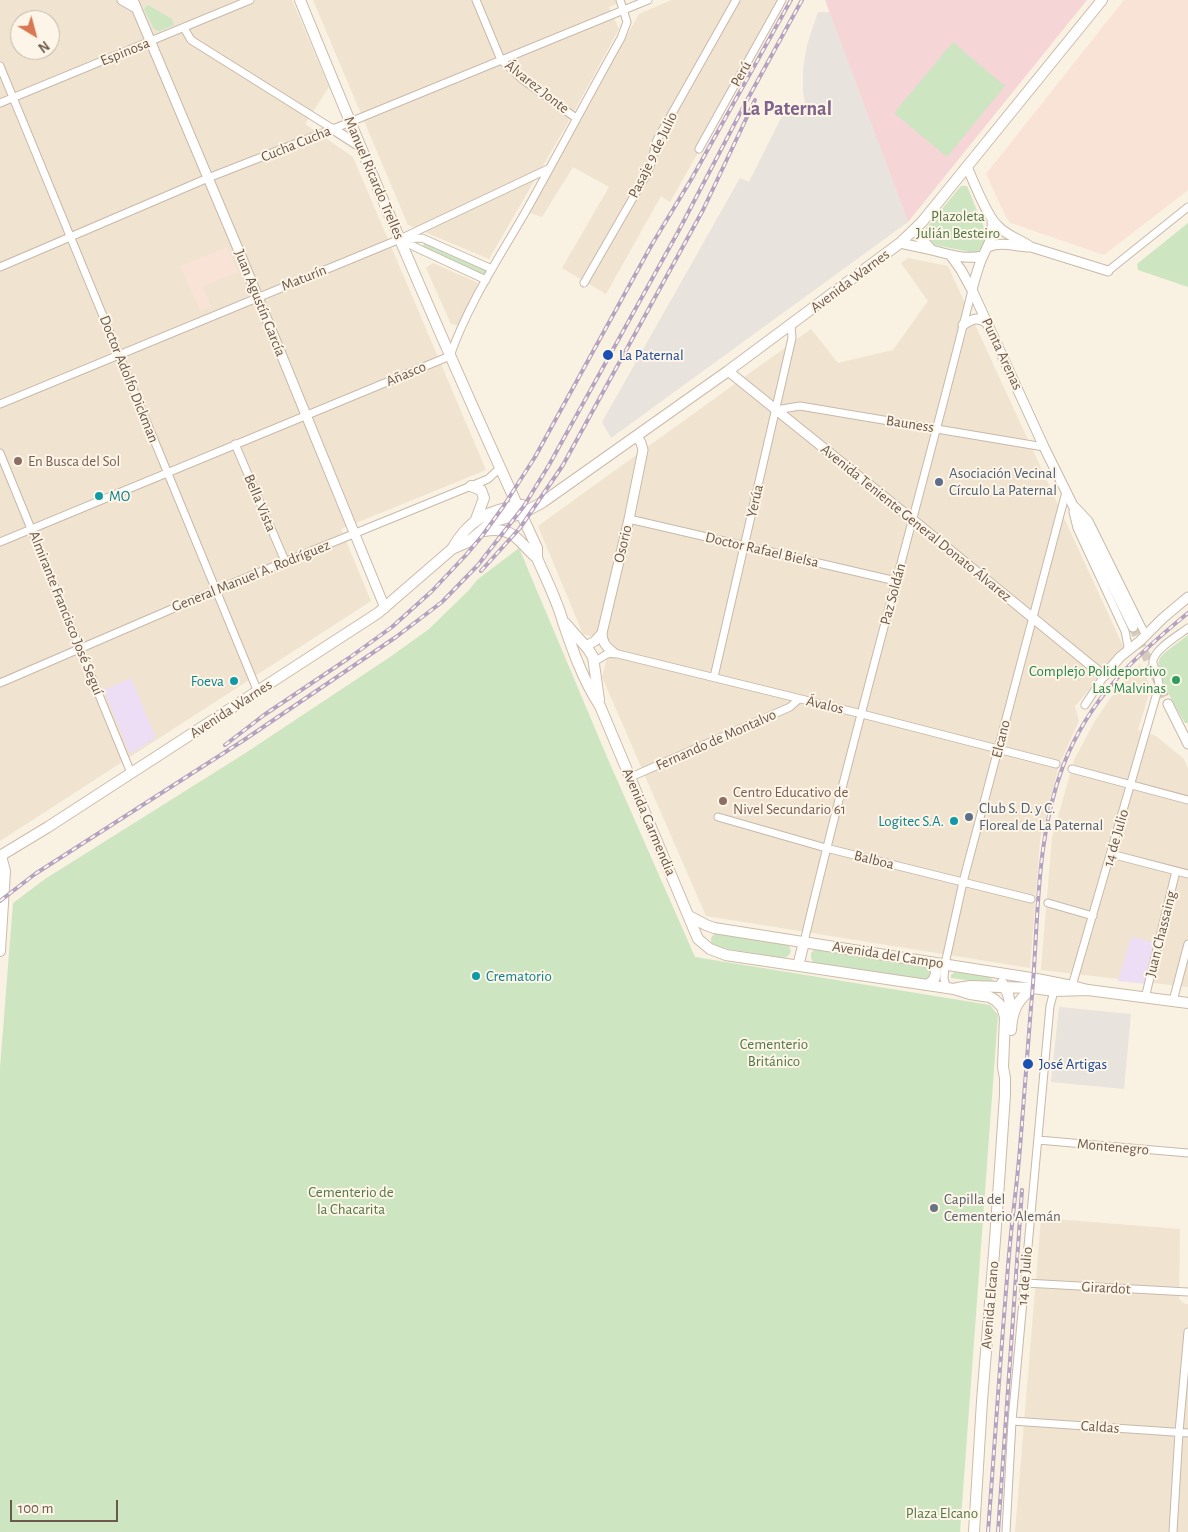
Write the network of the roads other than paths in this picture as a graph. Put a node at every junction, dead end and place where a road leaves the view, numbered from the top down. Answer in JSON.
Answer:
{"nodes":[{"id":1,"x":122,"y":0,"type":"edge"},
{"id":2,"x":250,"y":0,"type":"edge"},
{"id":3,"x":300,"y":0,"type":"edge"},
{"id":4,"x":476,"y":0,"type":"edge"},
{"id":5,"x":620,"y":0,"type":"edge"},
{"id":6,"x":648,"y":0,"type":"edge"},
{"id":7,"x":736,"y":0,"type":"edge"},
{"id":8,"x":782,"y":0,"type":"edge"},
{"id":9,"x":1102,"y":0,"type":"edge"},
{"id":10,"x":134,"y":4,"type":"edge"},
{"id":11,"x":624,"y":10,"type":"junction"},
{"id":12,"x":184,"y":28,"type":"junction"},
{"id":13,"x":150,"y":41,"type":"junction"},
{"id":14,"x":501,"y":60,"type":"junction"},
{"id":15,"x":0,"y":66,"type":"edge"},
{"id":16,"x":14,"y":98,"type":"junction"},
{"id":17,"x":0,"y":103,"type":"edge"},
{"id":18,"x":576,"y":118,"type":"junction"},
{"id":19,"x":350,"y":122,"type":"junction"},
{"id":20,"x":333,"y":129,"type":"junction"},
{"id":21,"x":361,"y":147,"type":"junction"},
{"id":22,"x":699,"y":149,"type":"dead end"},
{"id":23,"x":967,"y":167,"type":"junction"},
{"id":24,"x":549,"y":168,"type":"junction"},
{"id":25,"x":208,"y":178,"type":"junction"},
{"id":26,"x":1188,"y":207,"type":"edge"},
{"id":27,"x":992,"y":221,"type":"junction"},
{"id":28,"x":916,"y":228,"type":"junction"},
{"id":29,"x":72,"y":237,"type":"junction"},
{"id":30,"x":400,"y":239,"type":"junction"},
{"id":31,"x":900,"y":244,"type":"junction"},
{"id":32,"x":988,"y":247,"type":"junction"},
{"id":33,"x":1031,"y":247,"type":"junction"},
{"id":34,"x":930,"y":249,"type":"junction"},
{"id":35,"x":951,"y":256,"type":"junction"},
{"id":36,"x":983,"y":256,"type":"junction"},
{"id":37,"x":0,"y":267,"type":"edge"},
{"id":38,"x":492,"y":269,"type":"junction"},
{"id":39,"x":1108,"y":271,"type":"joint"},
{"id":40,"x":486,"y":280,"type":"junction"},
{"id":41,"x":584,"y":283,"type":"dead end"},
{"id":42,"x":972,"y":290,"type":"junction"},
{"id":43,"x":258,"y":297,"type":"junction"},
{"id":44,"x":988,"y":324,"type":"junction"},
{"id":45,"x":791,"y":325,"type":"junction"},
{"id":46,"x":963,"y":325,"type":"junction"},
{"id":47,"x":119,"y":354,"type":"junction"},
{"id":48,"x":450,"y":356,"type":"junction"},
{"id":49,"x":728,"y":372,"type":"junction"},
{"id":50,"x":0,"y":404,"type":"edge"},
{"id":51,"x":776,"y":410,"type":"junction"},
{"id":52,"x":307,"y":415,"type":"junction"},
{"id":53,"x":936,"y":428,"type":"junction"},
{"id":54,"x":637,"y":436,"type":"junction"},
{"id":55,"x":234,"y":444,"type":"junction"},
{"id":56,"x":1044,"y":447,"type":"junction"},
{"id":57,"x":0,"y":454,"type":"edge"},
{"id":58,"x":500,"y":468,"type":"junction"},
{"id":59,"x":167,"y":472,"type":"junction"},
{"id":60,"x":471,"y":486,"type":"junction"},
{"id":61,"x":1066,"y":492,"type":"junction"},
{"id":62,"x":542,"y":502,"type":"junction"},
{"id":63,"x":1071,"y":502,"type":"junction"},
{"id":64,"x":519,"y":510,"type":"junction"},
{"id":65,"x":629,"y":519,"type":"junction"},
{"id":66,"x":913,"y":520,"type":"junction"},
{"id":67,"x":475,"y":522,"type":"junction"},
{"id":68,"x":528,"y":528,"type":"junction"},
{"id":69,"x":32,"y":529,"type":"junction"},
{"id":70,"x":483,"y":531,"type":"junction"},
{"id":71,"x":355,"y":534,"type":"junction"},
{"id":72,"x":0,"y":542,"type":"edge"},
{"id":73,"x":745,"y":546,"type":"junction"},
{"id":74,"x":452,"y":549,"type":"junction"},
{"id":75,"x":537,"y":558,"type":"junction"},
{"id":76,"x":285,"y":561,"type":"junction"},
{"id":77,"x":896,"y":581,"type":"junction"},
{"id":78,"x":216,"y":590,"type":"junction"},
{"id":79,"x":1188,"y":597,"type":"edge"},
{"id":80,"x":385,"y":608,"type":"junction"},
{"id":81,"x":1032,"y":618,"type":"junction"},
{"id":82,"x":563,"y":621,"type":"junction"},
{"id":83,"x":1133,"y":627,"type":"tunnel mouth"},
{"id":84,"x":1188,"y":628,"type":"edge"},
{"id":85,"x":602,"y":633,"type":"junction"},
{"id":86,"x":1146,"y":636,"type":"junction"},
{"id":87,"x":586,"y":646,"type":"junction"},
{"id":88,"x":80,"y":649,"type":"junction"},
{"id":89,"x":1127,"y":651,"type":"junction"},
{"id":90,"x":614,"y":652,"type":"junction"},
{"id":91,"x":577,"y":662,"type":"junction"},
{"id":92,"x":594,"y":662,"type":"junction"},
{"id":93,"x":1104,"y":676,"type":"junction"},
{"id":94,"x":714,"y":677,"type":"junction"},
{"id":95,"x":0,"y":683,"type":"edge"},
{"id":96,"x":258,"y":692,"type":"junction"},
{"id":97,"x":799,"y":699,"type":"junction"},
{"id":98,"x":1168,"y":704,"type":"tunnel mouth"},
{"id":99,"x":1085,"y":705,"type":"dead end"},
{"id":100,"x":600,"y":706,"type":"junction"},
{"id":101,"x":862,"y":714,"type":"junction"},
{"id":102,"x":1188,"y":744,"type":"edge"},
{"id":103,"x":998,"y":749,"type":"junction"},
{"id":104,"x":1056,"y":764,"type":"dead end"},
{"id":105,"x":1072,"y":769,"type":"dead end"},
{"id":106,"x":131,"y":773,"type":"junction"},
{"id":107,"x":630,"y":777,"type":"junction"},
{"id":108,"x":1131,"y":784,"type":"junction"},
{"id":109,"x":1188,"y":800,"type":"edge"},
{"id":110,"x":718,"y":817,"type":"dead end"},
{"id":111,"x":826,"y":848,"type":"junction"},
{"id":112,"x":1111,"y":854,"type":"junction"},
{"id":113,"x":0,"y":855,"type":"edge"},
{"id":114,"x":1176,"y":871,"type":"junction"},
{"id":115,"x":1188,"y":874,"type":"edge"},
{"id":116,"x":963,"y":882,"type":"junction"},
{"id":117,"x":1031,"y":899,"type":"dead end"},
{"id":118,"x":1048,"y":904,"type":"dead end"},
{"id":119,"x":689,"y":916,"type":"junction"},
{"id":120,"x":1093,"y":916,"type":"junction"},
{"id":121,"x":698,"y":939,"type":"joint"},
{"id":122,"x":804,"y":942,"type":"junction"},
{"id":123,"x":1188,"y":944,"type":"edge"},
{"id":124,"x":0,"y":951,"type":"edge"},
{"id":125,"x":931,"y":962,"type":"junction"},
{"id":126,"x":945,"y":964,"type":"junction"},
{"id":127,"x":798,"y":966,"type":"junction"},
{"id":128,"x":994,"y":973,"type":"junction"},
{"id":129,"x":926,"y":985,"type":"junction"},
{"id":130,"x":1072,"y":986,"type":"junction"},
{"id":131,"x":1005,"y":987,"type":"junction"},
{"id":132,"x":950,"y":988,"type":"junction"},
{"id":133,"x":1033,"y":988,"type":"junction"},
{"id":134,"x":1088,"y":990,"type":"junction"},
{"id":135,"x":1054,"y":991,"type":"junction"},
{"id":136,"x":1145,"y":998,"type":"junction"},
{"id":137,"x":1173,"y":1001,"type":"junction"},
{"id":138,"x":1188,"y":1003,"type":"edge"},
{"id":139,"x":1008,"y":1014,"type":"junction"},
{"id":140,"x":1038,"y":1140,"type":"junction"},
{"id":141,"x":1188,"y":1153,"type":"edge"},
{"id":142,"x":1025,"y":1283,"type":"junction"},
{"id":143,"x":1188,"y":1292,"type":"edge"},
{"id":144,"x":1188,"y":1332,"type":"edge"},
{"id":145,"x":1012,"y":1421,"type":"junction"},
{"id":146,"x":1179,"y":1432,"type":"junction"},
{"id":147,"x":1188,"y":1433,"type":"edge"},
{"id":148,"x":974,"y":1532,"type":"edge"},
{"id":149,"x":1006,"y":1532,"type":"edge"},
{"id":150,"x":1173,"y":1532,"type":"edge"}],
"edges":[{"from":1,"to":10,"type":"street"},
{"from":2,"to":12,"type":"street","name":"Espinosa"},
{"from":3,"to":19,"type":"main road","name":"Manuel Ricardo Trelles"},
{"from":4,"to":14,"type":"street","name":"Álvarez Jonte"},
{"from":5,"to":11,"type":"street"},
{"from":6,"to":11,"type":"street","name":"Cucha Cucha"},
{"from":7,"to":41,"type":"street","name":"Pasaje 9 de Julio"},
{"from":8,"to":22,"type":"street","name":"Perú"},
{"from":9,"to":23,"type":"main road","name":"Avenida Warnes"},
{"from":10,"to":13,"type":"street","name":"Juan Agustín García"},
{"from":11,"to":14,"type":"street","name":"Cucha Cucha"},
{"from":11,"to":18,"type":"street"},
{"from":12,"to":13,"type":"street","name":"Espinosa"},
{"from":12,"to":20,"type":"street"},
{"from":13,"to":16,"type":"street","name":"Espinosa"},
{"from":13,"to":25,"type":"street","name":"Juan Agustín García"},
{"from":14,"to":18,"type":"street","name":"Álvarez Jonte"},
{"from":14,"to":19,"type":"street","name":"Cucha Cucha"},
{"from":15,"to":16,"type":"street","name":"Doctor Adolfo Dickman"},
{"from":16,"to":17,"type":"street","name":"Espinosa"},
{"from":16,"to":29,"type":"street","name":"Doctor Adolfo Dickman"},
{"from":18,"to":24,"type":"street"},
{"from":19,"to":20,"type":"street","name":"Cucha Cucha"},
{"from":19,"to":21,"type":"main road","name":"Manuel Ricardo Trelles"},
{"from":20,"to":21,"type":"street"},
{"from":20,"to":25,"type":"street","name":"Cucha Cucha"},
{"from":21,"to":30,"type":"main road","name":"Manuel Ricardo Trelles"},
{"from":23,"to":27,"type":"street"},
{"from":23,"to":28,"type":"main road","name":"Avenida Warnes"},
{"from":24,"to":30,"type":"street","name":"Maturín"},
{"from":24,"to":38,"type":"street"},
{"from":25,"to":29,"type":"street","name":"Cucha Cucha"},
{"from":25,"to":43,"type":"street","name":"Juan Agustín García"},
{"from":26,"to":39,"type":"street"},
{"from":27,"to":32,"type":"street","name":"Paz Soldán"},
{"from":27,"to":33,"type":"street"},
{"from":28,"to":31,"type":"main road","name":"Avenida Warnes"},
{"from":28,"to":34,"type":"main road"},
{"from":29,"to":37,"type":"street","name":"Cucha Cucha"},
{"from":29,"to":47,"type":"street","name":"Doctor Adolfo Dickman"},
{"from":30,"to":38,"type":"street"},
{"from":30,"to":40,"type":"street"},
{"from":30,"to":43,"type":"street","name":"Maturín"},
{"from":30,"to":48,"type":"main road","name":"Manuel Ricardo Trelles"},
{"from":31,"to":34,"type":"street"},
{"from":31,"to":45,"type":"main road","name":"Avenida Warnes"},
{"from":32,"to":33,"type":"street"},
{"from":32,"to":36,"type":"street","name":"Paz Soldán"},
{"from":33,"to":39,"type":"street"},
{"from":34,"to":35,"type":"street"},
{"from":35,"to":36,"type":"street"},
{"from":35,"to":42,"type":"street","name":"Punta Arenas"},
{"from":36,"to":42,"type":"street","name":"Paz Soldán"},
{"from":38,"to":40,"type":"street"},
{"from":40,"to":48,"type":"street"},
{"from":42,"to":44,"type":"street","name":"Punta Arenas"},
{"from":42,"to":46,"type":"street","name":"Paz Soldán"},
{"from":43,"to":47,"type":"street","name":"Maturín"},
{"from":43,"to":52,"type":"street","name":"Juan Agustín García"},
{"from":44,"to":46,"type":"street"},
{"from":44,"to":56,"type":"street","name":"Punta Arenas"},
{"from":45,"to":49,"type":"main road","name":"Avenida Warnes"},
{"from":45,"to":51,"type":"street","name":"Yerúa"},
{"from":46,"to":53,"type":"street","name":"Paz Soldán"},
{"from":47,"to":50,"type":"street","name":"Maturín"},
{"from":47,"to":59,"type":"street","name":"Doctor Adolfo Dickman"},
{"from":48,"to":52,"type":"street","name":"Añasco"},
{"from":48,"to":58,"type":"main road","name":"Manuel Ricardo Trelles"},
{"from":49,"to":51,"type":"street","name":"Avenida Teniente General Donato Álvarez"},
{"from":49,"to":54,"type":"main road","name":"Avenida Warnes"},
{"from":51,"to":53,"type":"street","name":"Bauness"},
{"from":51,"to":66,"type":"street","name":"Avenida Teniente General Donato Álvarez"},
{"from":51,"to":73,"type":"street","name":"Yerúa"},
{"from":52,"to":55,"type":"street","name":"Añasco"},
{"from":52,"to":71,"type":"street","name":"Juan Agustín García"},
{"from":53,"to":56,"type":"street","name":"Bauness"},
{"from":53,"to":66,"type":"street","name":"Paz Soldán"},
{"from":54,"to":62,"type":"main road","name":"Avenida Warnes"},
{"from":54,"to":65,"type":"street","name":"Osorio"},
{"from":55,"to":59,"type":"street","name":"Añasco"},
{"from":55,"to":76,"type":"street","name":"Bella Vista"},
{"from":56,"to":61,"type":"street","name":"Punta Arenas"},
{"from":57,"to":69,"type":"street","name":"Almirante Francisco José Seguí"},
{"from":58,"to":60,"type":"street","name":"General Manuel A. Rodríguez"},
{"from":58,"to":64,"type":"main road","name":"Avenida Garmendia"},
{"from":59,"to":69,"type":"street","name":"Añasco"},
{"from":59,"to":78,"type":"street","name":"Doctor Adolfo Dickman"},
{"from":60,"to":67,"type":"main road"},
{"from":60,"to":71,"type":"street","name":"General Manuel A. Rodríguez"},
{"from":61,"to":63,"type":"street","name":"Punta Arenas"},
{"from":61,"to":81,"type":"street","name":"Elcano"},
{"from":62,"to":64,"type":"main road","name":"Avenida Warnes"},
{"from":62,"to":68,"type":"main road"},
{"from":63,"to":83,"type":"street","name":"Punta Arenas"},
{"from":63,"to":86,"type":"street","name":"Punta Arenas"},
{"from":63,"to":89,"type":"street","name":"Punta Arenas"},
{"from":64,"to":67,"type":"main road","name":"Avenida Warnes"},
{"from":64,"to":68,"type":"main road","name":"Avenida Garmendia"},
{"from":64,"to":70,"type":"main road","name":"Avenida Warnes"},
{"from":65,"to":73,"type":"street","name":"Doctor Rafael Bielsa"},
{"from":65,"to":85,"type":"street","name":"Osorio"},
{"from":66,"to":77,"type":"street","name":"Paz Soldán"},
{"from":66,"to":81,"type":"street","name":"Avenida Teniente General Donato Álvarez"},
{"from":67,"to":74,"type":"main road","name":"Avenida Warnes"},
{"from":68,"to":75,"type":"main road","name":"Avenida Garmendia"},
{"from":69,"to":72,"type":"street","name":"Añasco"},
{"from":69,"to":88,"type":"street","name":"Almirante Francisco José Seguí"},
{"from":70,"to":74,"type":"main road","name":"Avenida Warnes"},
{"from":70,"to":75,"type":"main road"},
{"from":71,"to":76,"type":"street","name":"General Manuel A. Rodríguez"},
{"from":71,"to":80,"type":"street","name":"Juan Agustín García"},
{"from":73,"to":77,"type":"street","name":"Doctor Rafael Bielsa"},
{"from":73,"to":94,"type":"street","name":"Yerúa"},
{"from":74,"to":80,"type":"main road","name":"Avenida Warnes"},
{"from":75,"to":82,"type":"main road","name":"Avenida Garmendia"},
{"from":76,"to":78,"type":"street","name":"General Manuel A. Rodríguez"},
{"from":77,"to":101,"type":"street","name":"Paz Soldán"},
{"from":78,"to":88,"type":"street","name":"General Manuel A. Rodríguez"},
{"from":78,"to":96,"type":"street","name":"Doctor Adolfo Dickman"},
{"from":79,"to":86,"type":"street"},
{"from":80,"to":96,"type":"main road","name":"Avenida Warnes"},
{"from":81,"to":93,"type":"street","name":"Avenida Teniente General Donato Álvarez"},
{"from":81,"to":103,"type":"street","name":"Elcano"},
{"from":82,"to":87,"type":"main road","name":"Avenida Garmendia"},
{"from":82,"to":91,"type":"main road","name":"Avenida Garmendia"},
{"from":84,"to":108,"type":"street","name":"14 de Julio"},
{"from":85,"to":87,"type":"street"},
{"from":85,"to":90,"type":"street"},
{"from":86,"to":89,"type":"street"},
{"from":87,"to":91,"type":"main road"},
{"from":87,"to":92,"type":"main road","name":"Avenida Garmendia"},
{"from":88,"to":95,"type":"street","name":"General Manuel A. Rodríguez"},
{"from":88,"to":106,"type":"street","name":"Almirante Francisco José Seguí"},
{"from":89,"to":93,"type":"street"},
{"from":90,"to":92,"type":"street"},
{"from":90,"to":94,"type":"street","name":"Ávalos"},
{"from":91,"to":92,"type":"main road"},
{"from":91,"to":100,"type":"main road","name":"Avenida Garmendia"},
{"from":92,"to":100,"type":"main road","name":"Avenida Garmendia"},
{"from":93,"to":99,"type":"street"},
{"from":94,"to":97,"type":"street","name":"Ávalos"},
{"from":96,"to":106,"type":"main road","name":"Avenida Warnes"},
{"from":97,"to":101,"type":"street","name":"Ávalos"},
{"from":97,"to":107,"type":"street","name":"Fernando de Montalvo"},
{"from":98,"to":102,"type":"street"},
{"from":100,"to":107,"type":"main road","name":"Avenida Garmendia"},
{"from":101,"to":103,"type":"street","name":"Ávalos"},
{"from":101,"to":111,"type":"street","name":"Paz Soldán"},
{"from":103,"to":104,"type":"street","name":"Ávalos"},
{"from":103,"to":116,"type":"street","name":"Elcano"},
{"from":105,"to":108,"type":"street"},
{"from":106,"to":113,"type":"main road","name":"Avenida Warnes"},
{"from":107,"to":119,"type":"main road","name":"Avenida Garmendia"},
{"from":108,"to":109,"type":"street"},
{"from":108,"to":112,"type":"street","name":"14 de Julio"},
{"from":110,"to":111,"type":"street","name":"Balboa"},
{"from":111,"to":116,"type":"street","name":"Balboa"},
{"from":111,"to":122,"type":"street","name":"Paz Soldán"},
{"from":112,"to":114,"type":"street"},
{"from":112,"to":120,"type":"street","name":"14 de Julio"},
{"from":113,"to":124,"type":"main road"},
{"from":114,"to":115,"type":"street"},
{"from":114,"to":136,"type":"street","name":"Juan Chassaing"},
{"from":116,"to":117,"type":"street","name":"Balboa"},
{"from":116,"to":126,"type":"street","name":"Elcano"},
{"from":118,"to":120,"type":"street"},
{"from":119,"to":121,"type":"main road","name":"Avenida Garmendia"},
{"from":119,"to":122,"type":"main road","name":"Avenida del Campo"},
{"from":120,"to":130,"type":"street","name":"14 de Julio"},
{"from":121,"to":127,"type":"main road","name":"Avenida del Campo"},
{"from":122,"to":125,"type":"main road","name":"Avenida del Campo"},
{"from":122,"to":127,"type":"main road"},
{"from":123,"to":137,"type":"street"},
{"from":125,"to":126,"type":"main road","name":"Avenida del Campo"},
{"from":125,"to":129,"type":"main road"},
{"from":126,"to":128,"type":"main road","name":"Avenida del Campo"},
{"from":126,"to":132,"type":"street","name":"Elcano"},
{"from":127,"to":129,"type":"main road","name":"Avenida del Campo"},
{"from":128,"to":130,"type":"main road","name":"Avenida del Campo"},
{"from":128,"to":131,"type":"main road"},
{"from":129,"to":132,"type":"main road","name":"Avenida del Campo"},
{"from":130,"to":134,"type":"main road","name":"Avenida del Campo"},
{"from":131,"to":132,"type":"main road","name":"Avenida del Campo"},
{"from":131,"to":133,"type":"main road","name":"Avenida del Campo"},
{"from":131,"to":139,"type":"main road","name":"Avenida Elcano"},
{"from":132,"to":139,"type":"main road","name":"Avenida del Campo"},
{"from":133,"to":135,"type":"main road","name":"Avenida del Campo"},
{"from":133,"to":139,"type":"main road"},
{"from":134,"to":135,"type":"main road","name":"Avenida del Campo"},
{"from":134,"to":136,"type":"main road","name":"Avenida del Campo"},
{"from":135,"to":140,"type":"street","name":"14 de Julio"},
{"from":136,"to":137,"type":"main road","name":"Avenida del Campo"},
{"from":137,"to":138,"type":"main road","name":"Avenida del Campo"},
{"from":139,"to":148,"type":"main road","name":"Avenida Elcano"},
{"from":140,"to":141,"type":"street","name":"Montenegro"},
{"from":140,"to":142,"type":"street","name":"14 de Julio"},
{"from":142,"to":143,"type":"street","name":"Girardot"},
{"from":142,"to":145,"type":"street","name":"14 de Julio"},
{"from":144,"to":146,"type":"street"},
{"from":145,"to":146,"type":"street","name":"Caldas"},
{"from":145,"to":149,"type":"street","name":"14 de Julio"},
{"from":146,"to":147,"type":"street","name":"Caldas"},
{"from":146,"to":150,"type":"street"}]}
